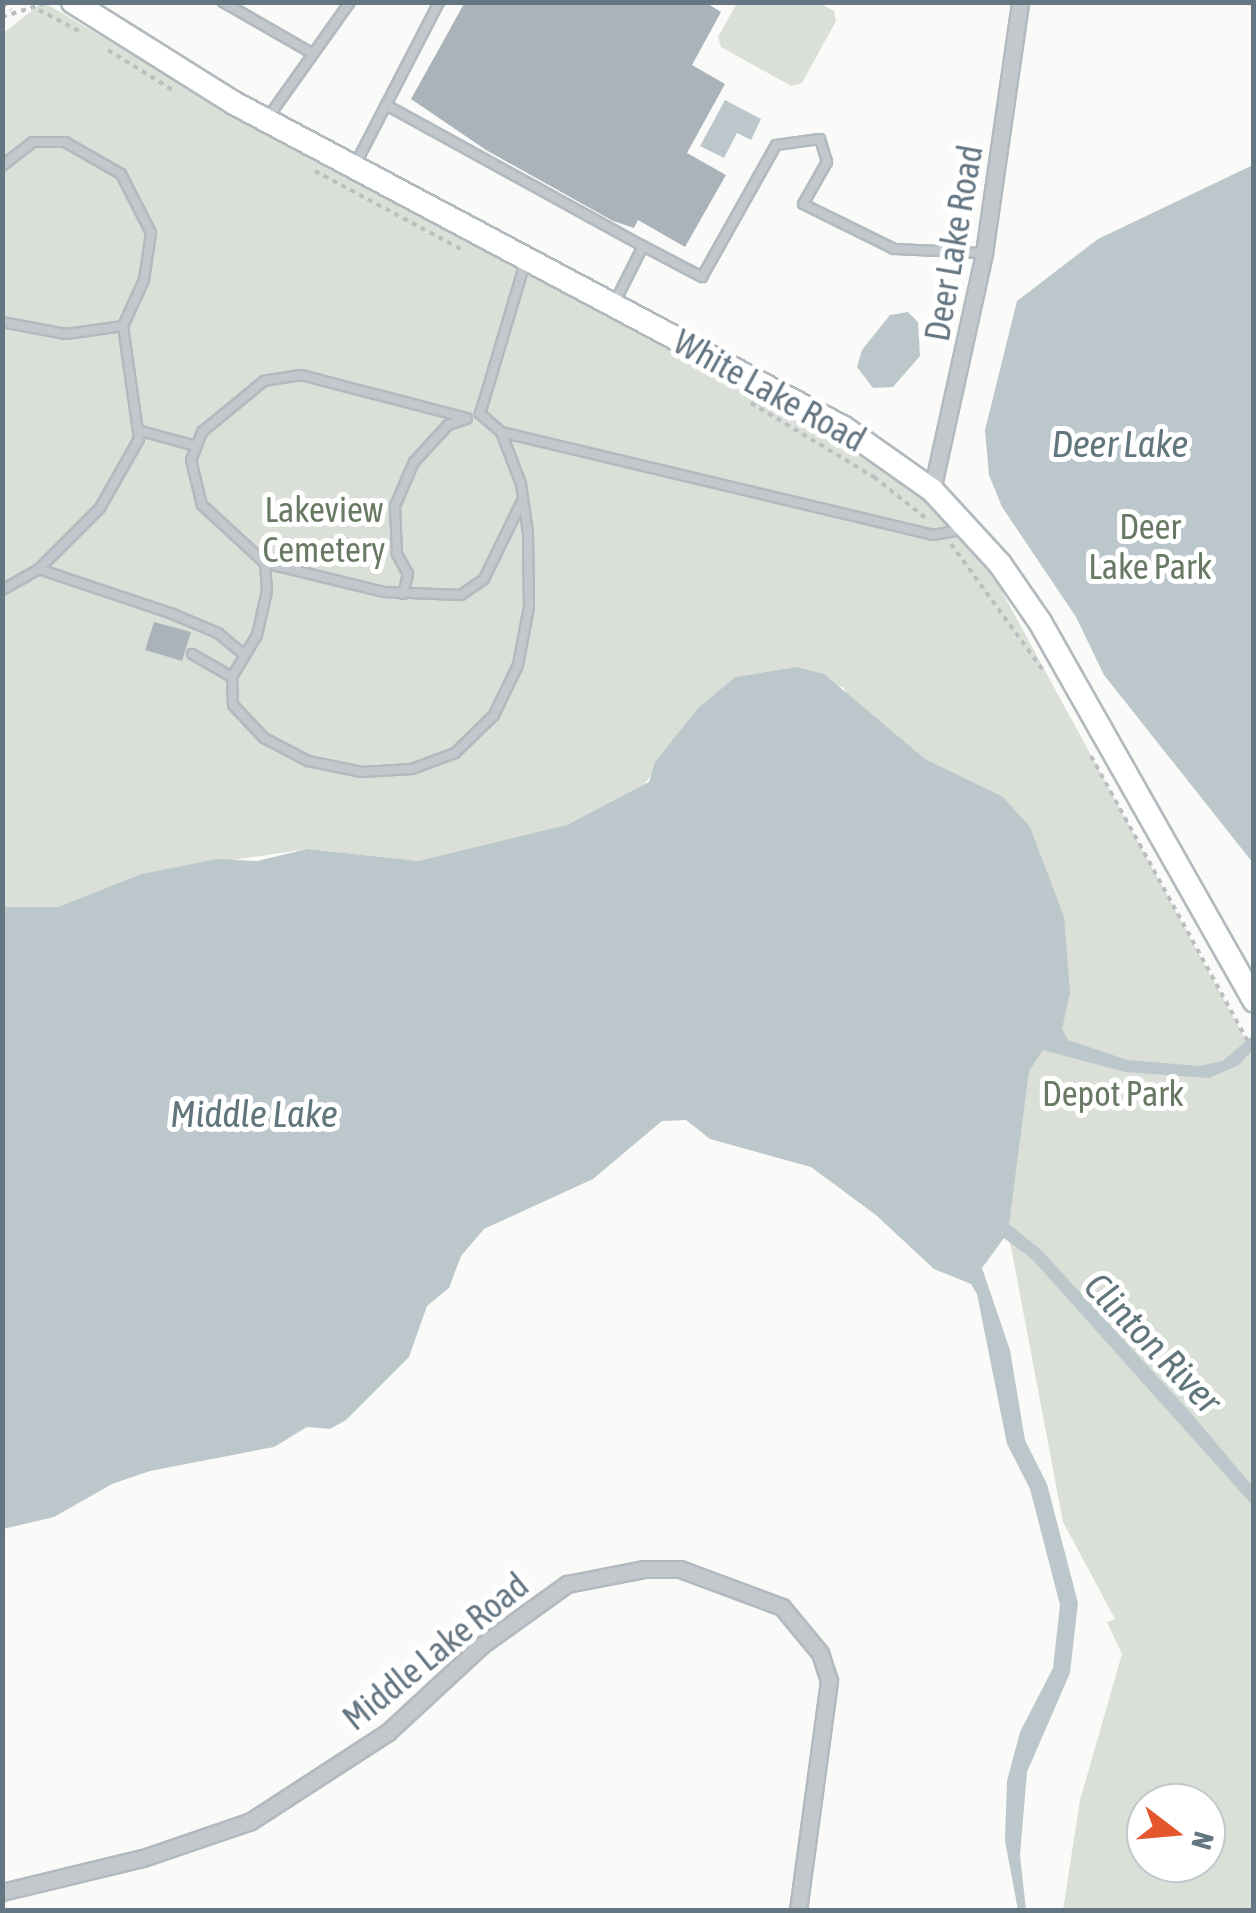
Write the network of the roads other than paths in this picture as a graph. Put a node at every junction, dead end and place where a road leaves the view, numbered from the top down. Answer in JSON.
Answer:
{"nodes":[{"id":1,"x":73,"y":2,"type":"edge"},
{"id":2,"x":223,"y":2,"type":"edge"},
{"id":3,"x":350,"y":2,"type":"edge"},
{"id":4,"x":439,"y":2,"type":"edge"},
{"id":5,"x":1020,"y":2,"type":"edge"},
{"id":6,"x":310,"y":52,"type":"junction"},
{"id":7,"x":386,"y":105,"type":"junction"},
{"id":8,"x":266,"y":120,"type":"junction"},
{"id":9,"x":2,"y":166,"type":"edge"},
{"id":10,"x":354,"y":167,"type":"junction"},
{"id":11,"x":643,"y":246,"type":"junction"},
{"id":12,"x":984,"y":253,"type":"junction"},
{"id":13,"x":526,"y":259,"type":"junction"},
{"id":14,"x":614,"y":305,"type":"junction"},
{"id":15,"x":2,"y":322,"type":"edge"},
{"id":16,"x":124,"y":326,"type":"junction"},
{"id":17,"x":480,"y":414,"type":"junction"},
{"id":18,"x":467,"y":418,"type":"junction"},
{"id":19,"x":142,"y":431,"type":"junction"},
{"id":20,"x":502,"y":432,"type":"junction"},
{"id":21,"x":196,"y":446,"type":"junction"},
{"id":22,"x":932,"y":490,"type":"junction"},
{"id":23,"x":523,"y":498,"type":"junction"},
{"id":24,"x":970,"y":528,"type":"junction"},
{"id":25,"x":264,"y":563,"type":"junction"},
{"id":26,"x":40,"y":569,"type":"junction"},
{"id":27,"x":2,"y":590,"type":"edge"},
{"id":28,"x":403,"y":594,"type":"junction"},
{"id":29,"x":192,"y":654,"type":"dead end"},
{"id":30,"x":243,"y":654,"type":"junction"},
{"id":31,"x":232,"y":678,"type":"junction"},
{"id":32,"x":1254,"y":1001,"type":"edge"},
{"id":33,"x":2,"y":1892,"type":"edge"},
{"id":34,"x":798,"y":1910,"type":"edge"}],
"edges":[{"from":1,"to":8,"type":"street","name":"White Lake Road"},
{"from":2,"to":6,"type":"lane"},
{"from":3,"to":6,"type":"lane"},
{"from":4,"to":7,"type":"lane"},
{"from":5,"to":12,"type":"street","name":"Deer Lake Road"},
{"from":6,"to":8,"type":"lane"},
{"from":7,"to":10,"type":"lane"},
{"from":7,"to":11,"type":"lane"},
{"from":8,"to":10,"type":"street","name":"White Lake Road"},
{"from":9,"to":16,"type":"lane"},
{"from":10,"to":13,"type":"street","name":"White Lake Road"},
{"from":11,"to":12,"type":"lane"},
{"from":11,"to":14,"type":"lane"},
{"from":12,"to":22,"type":"street","name":"Deer Lake Road"},
{"from":13,"to":14,"type":"street","name":"White Lake Road"},
{"from":13,"to":17,"type":"lane"},
{"from":14,"to":22,"type":"street","name":"White Lake Road"},
{"from":15,"to":16,"type":"lane"},
{"from":16,"to":19,"type":"lane"},
{"from":17,"to":18,"type":"lane"},
{"from":17,"to":20,"type":"lane"},
{"from":18,"to":21,"type":"lane"},
{"from":18,"to":28,"type":"lane"},
{"from":19,"to":21,"type":"lane"},
{"from":19,"to":26,"type":"lane"},
{"from":20,"to":23,"type":"lane"},
{"from":20,"to":24,"type":"lane"},
{"from":21,"to":25,"type":"lane"},
{"from":22,"to":24,"type":"street","name":"White Lake Road"},
{"from":23,"to":28,"type":"lane"},
{"from":23,"to":31,"type":"lane"},
{"from":24,"to":32,"type":"street","name":"White Lake Road"},
{"from":25,"to":28,"type":"lane"},
{"from":25,"to":30,"type":"lane"},
{"from":26,"to":27,"type":"lane"},
{"from":26,"to":30,"type":"lane"},
{"from":29,"to":31,"type":"lane"},
{"from":30,"to":31,"type":"lane"},
{"from":33,"to":34,"type":"street","name":"Middle Lake Road"}]}
